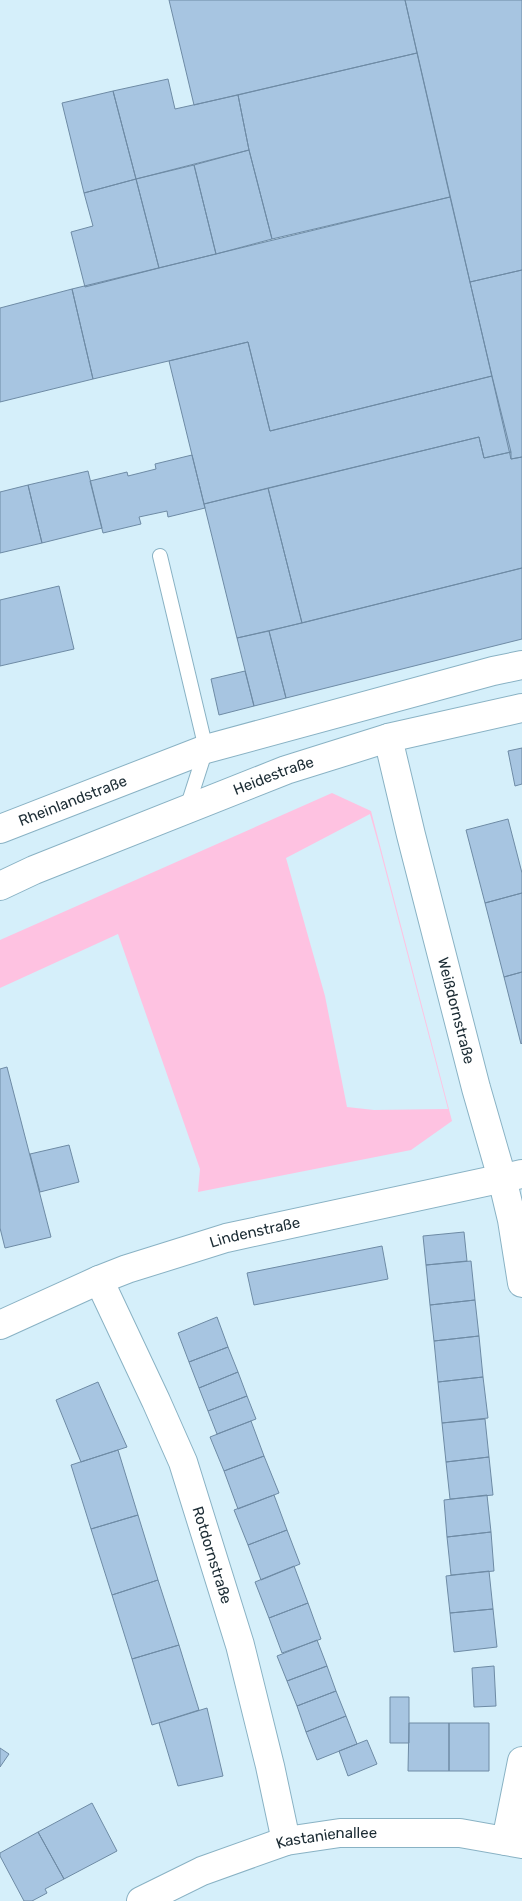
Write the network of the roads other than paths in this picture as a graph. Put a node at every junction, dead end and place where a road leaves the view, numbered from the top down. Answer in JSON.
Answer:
{"nodes":[{"id":1,"x":160,"y":556,"type":"dead end"},
{"id":2,"x":522,"y":665,"type":"edge"},
{"id":3,"x":522,"y":708,"type":"edge"},
{"id":4,"x":388,"y":738,"type":"junction"},
{"id":5,"x":206,"y":749,"type":"junction"},
{"id":6,"x":187,"y":808,"type":"junction"},
{"id":7,"x":0,"y":830,"type":"edge"},
{"id":8,"x":0,"y":886,"type":"edge"},
{"id":9,"x":512,"y":1176,"type":"edge"},
{"id":10,"x":99,"y":1280,"type":"junction"},
{"id":11,"x":522,"y":1283,"type":"edge"},
{"id":12,"x":0,"y":1325,"type":"edge"},
{"id":13,"x":522,"y":1761,"type":"edge"},
{"id":14,"x":286,"y":1841,"type":"junction"},
{"id":15,"x":514,"y":1842,"type":"edge"},
{"id":16,"x":141,"y":1901,"type":"edge"}],
"edges":[{"from":1,"to":5,"type":"lane"},
{"from":2,"to":5,"type":"street"},
{"from":3,"to":4,"type":"street","name":"Heidestraße"},
{"from":4,"to":6,"type":"street","name":"Heidestraße"},
{"from":4,"to":9,"type":"street","name":"Weißdornstraße"},
{"from":5,"to":6,"type":"lane"},
{"from":5,"to":7,"type":"street","name":"Rheinlandstraße"},
{"from":6,"to":8,"type":"street","name":"Heidestraße"},
{"from":9,"to":10,"type":"street","name":"Lindenstraße"},
{"from":9,"to":11,"type":"street","name":"Weißdornstraße"},
{"from":10,"to":12,"type":"street","name":"Lindenstraße"},
{"from":10,"to":14,"type":"street","name":"Rotdornstraße"},
{"from":13,"to":15,"type":"street"},
{"from":14,"to":15,"type":"street","name":"Kastanienallee"},
{"from":14,"to":16,"type":"street","name":"Kastanienallee"}]}
